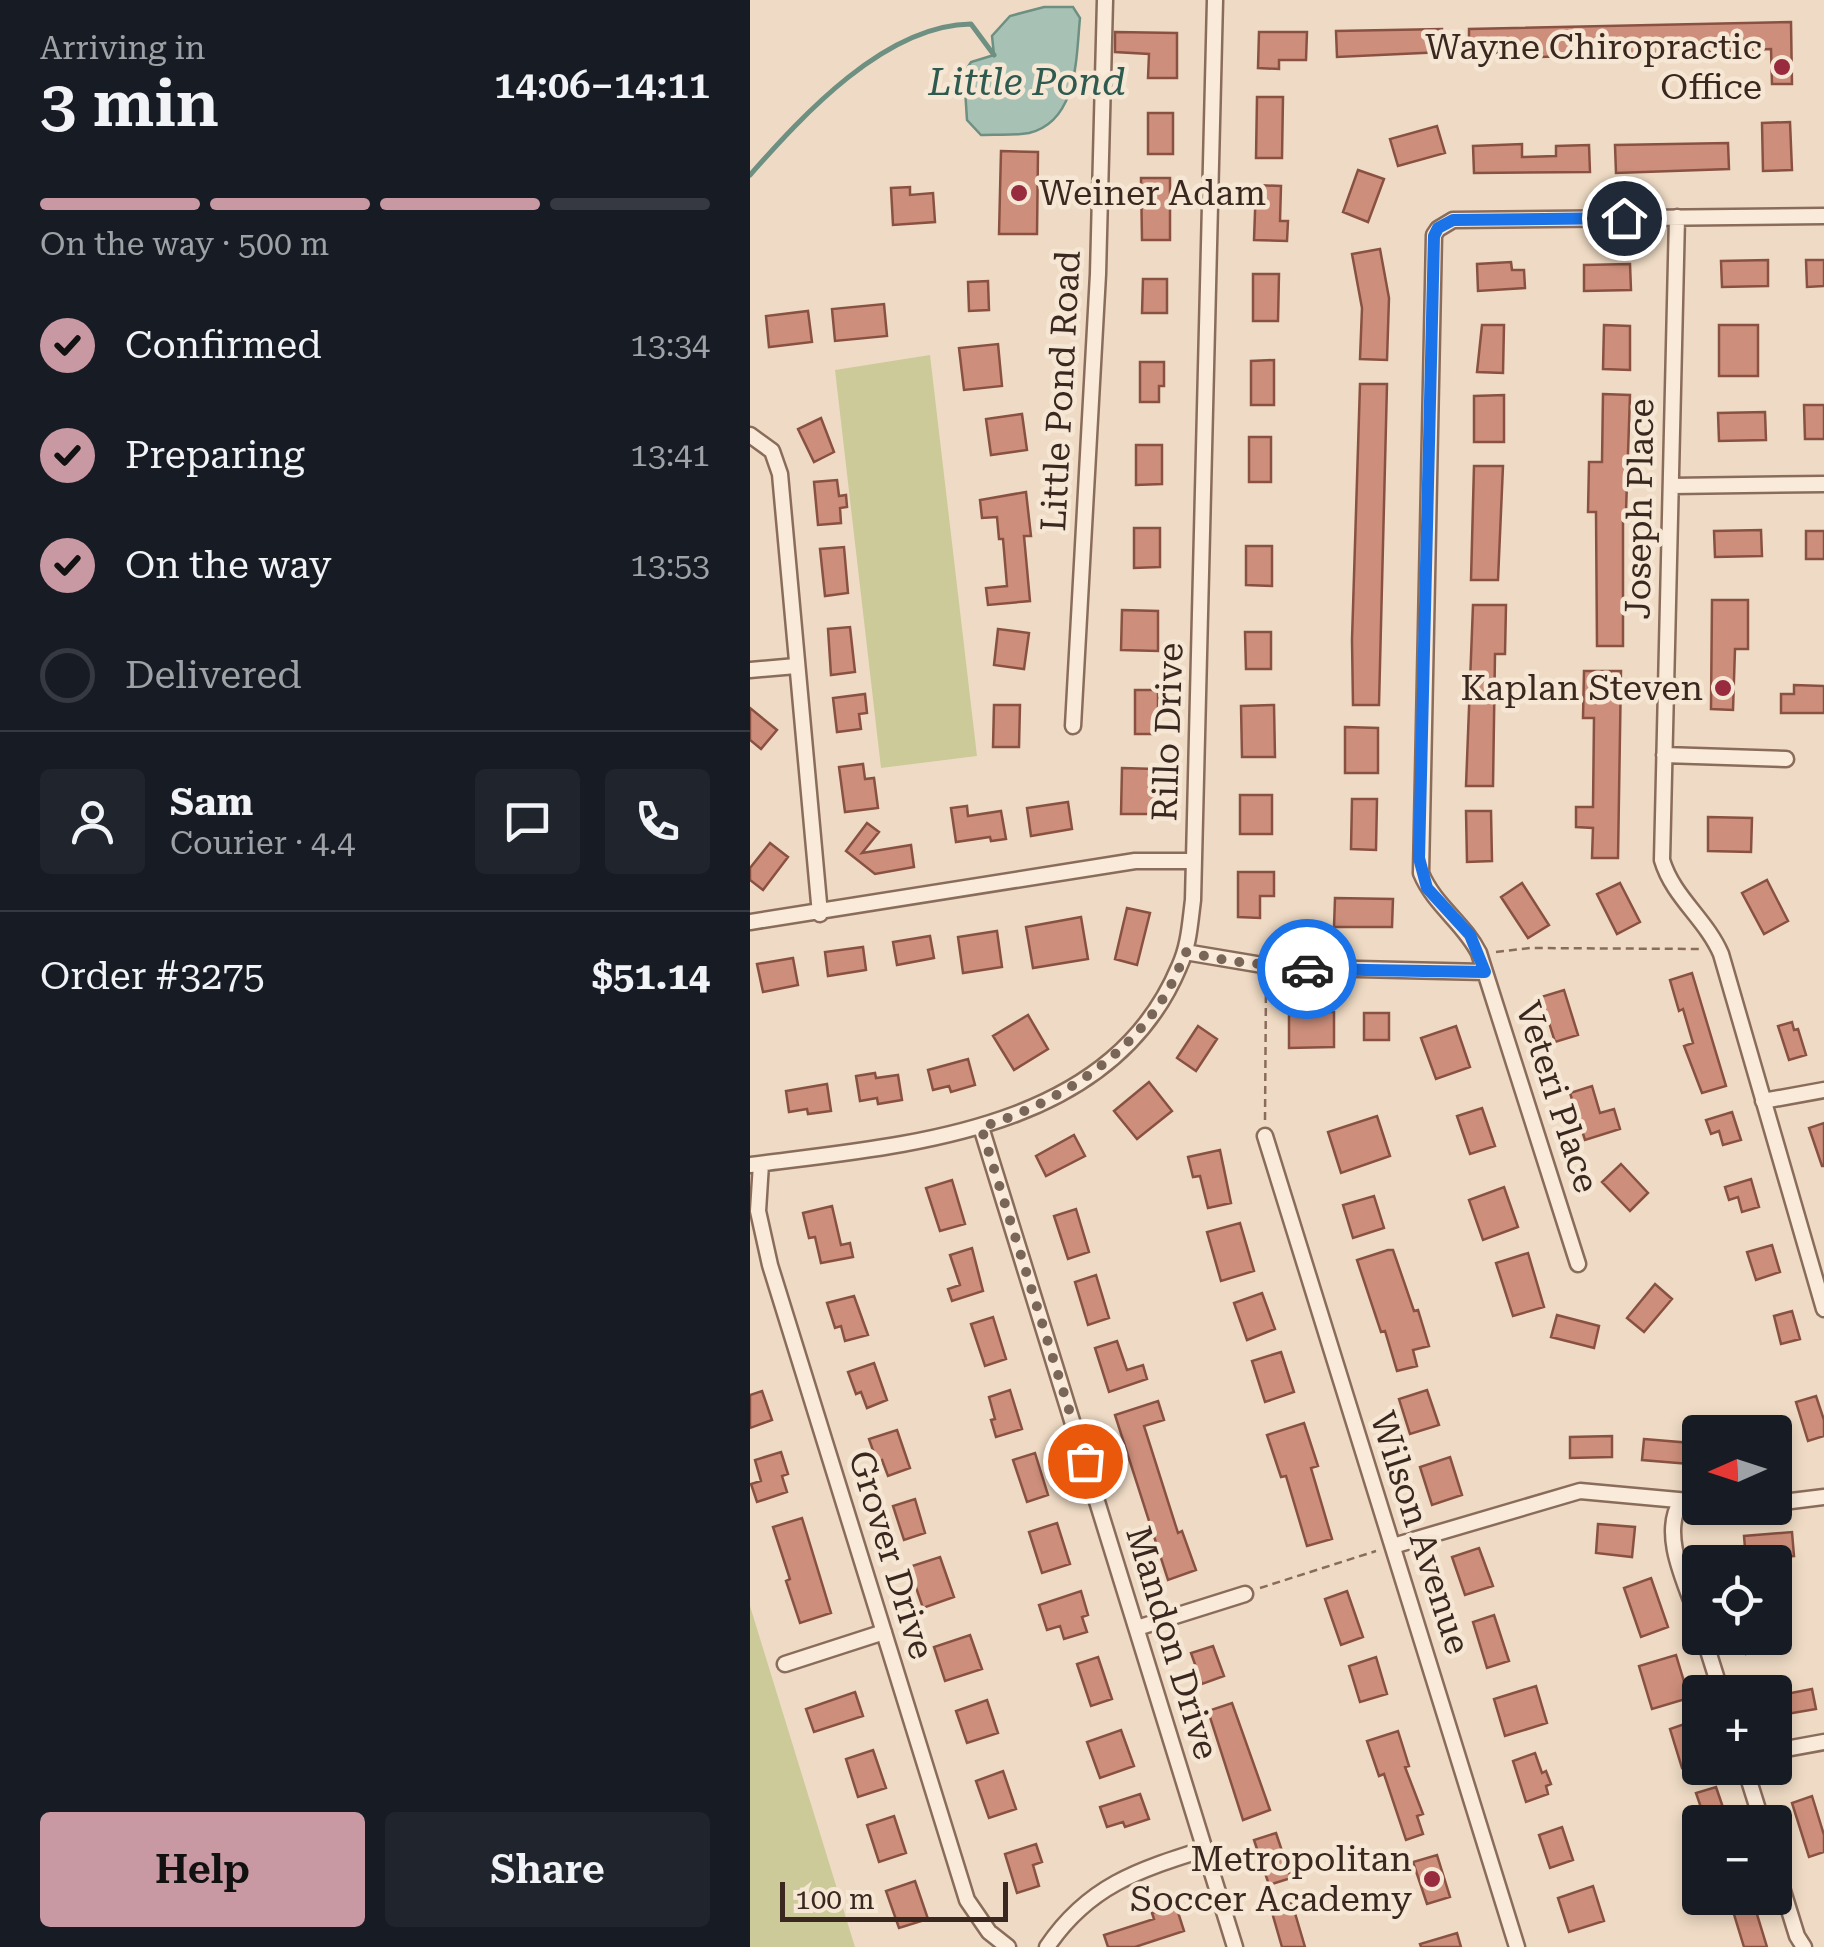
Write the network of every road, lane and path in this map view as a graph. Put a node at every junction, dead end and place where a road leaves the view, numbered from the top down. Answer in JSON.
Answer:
{"nodes":[{"id":1,"x":1105,"y":0,"type":"edge"},
{"id":2,"x":1215,"y":0,"type":"edge"},
{"id":3,"x":1824,"y":216,"type":"edge"},
{"id":4,"x":1677,"y":218,"type":"junction"},
{"id":5,"x":750,"y":434,"type":"edge"},
{"id":6,"x":1824,"y":484,"type":"edge"},
{"id":7,"x":1671,"y":486,"type":"junction"},
{"id":8,"x":796,"y":666,"type":"junction"},
{"id":9,"x":750,"y":670,"type":"edge"},
{"id":10,"x":1073,"y":726,"type":"dead end"},
{"id":11,"x":1664,"y":755,"type":"junction"},
{"id":12,"x":1786,"y":760,"type":"dead end"},
{"id":13,"x":1194,"y":861,"type":"junction"},
{"id":14,"x":820,"y":914,"type":"junction"},
{"id":15,"x":750,"y":922,"type":"edge"},
{"id":16,"x":1716,"y":944,"type":"junction"},
{"id":17,"x":1185,"y":952,"type":"junction"},
{"id":18,"x":1479,"y":954,"type":"junction"},
{"id":19,"x":1266,"y":966,"type":"junction"},
{"id":20,"x":1485,"y":972,"type":"junction"},
{"id":21,"x":1824,"y":1090,"type":"edge"},
{"id":22,"x":1763,"y":1101,"type":"junction"},
{"id":23,"x":981,"y":1127,"type":"junction"},
{"id":24,"x":1265,"y":1136,"type":"joint"},
{"id":25,"x":756,"y":1164,"type":"edge"},
{"id":26,"x":1578,"y":1264,"type":"dead end"},
{"id":27,"x":1823,"y":1300,"type":"edge"},
{"id":28,"x":1824,"y":1497,"type":"edge"},
{"id":29,"x":1681,"y":1501,"type":"joint"},
{"id":30,"x":1792,"y":1501,"type":"edge"},
{"id":31,"x":1393,"y":1546,"type":"junction"},
{"id":32,"x":1682,"y":1566,"type":"edge"},
{"id":33,"x":1244,"y":1594,"type":"joint"},
{"id":34,"x":1136,"y":1628,"type":"junction"},
{"id":35,"x":884,"y":1632,"type":"junction"},
{"id":36,"x":785,"y":1664,"type":"dead end"},
{"id":37,"x":1824,"y":1742,"type":"edge"},
{"id":38,"x":1792,"y":1748,"type":"edge"},
{"id":39,"x":1205,"y":1848,"type":"junction"},
{"id":40,"x":1790,"y":1915,"type":"edge"},
{"id":41,"x":1008,"y":1947,"type":"edge"},
{"id":42,"x":1046,"y":1947,"type":"edge"},
{"id":43,"x":1236,"y":1947,"type":"edge"},
{"id":44,"x":1518,"y":1947,"type":"edge"},
{"id":45,"x":1804,"y":1947,"type":"edge"}],
"edges":[{"from":1,"to":10,"type":"street","name":"Little Pond Road"},
{"from":2,"to":13,"type":"street","name":"Rillo Drive"},
{"from":3,"to":4,"type":"street"},
{"from":4,"to":7,"type":"street","name":"Joseph Place"},
{"from":4,"to":18,"type":"street","name":"Veteri Place"},
{"from":5,"to":8,"type":"street"},
{"from":6,"to":7,"type":"street"},
{"from":7,"to":11,"type":"street","name":"Joseph Place"},
{"from":8,"to":9,"type":"street"},
{"from":8,"to":14,"type":"street"},
{"from":11,"to":12,"type":"street"},
{"from":11,"to":16,"type":"street","name":"Joseph Place"},
{"from":13,"to":14,"type":"street"},
{"from":13,"to":17,"type":"street","name":"Rillo Drive"},
{"from":14,"to":15,"type":"street"},
{"from":16,"to":18,"type":"path"},
{"from":16,"to":22,"type":"street","name":"Joseph Place"},
{"from":17,"to":19,"type":"street"},
{"from":17,"to":23,"type":"street","name":"Rillo Drive"},
{"from":18,"to":20,"type":"street","name":"Veteri Place"},
{"from":19,"to":20,"type":"street"},
{"from":19,"to":24,"type":"path"},
{"from":20,"to":26,"type":"street","name":"Veteri Place"},
{"from":21,"to":22,"type":"street"},
{"from":22,"to":27,"type":"street","name":"Joseph Place"},
{"from":23,"to":25,"type":"street","name":"Rillo Drive"},
{"from":23,"to":34,"type":"street","name":"Mandon Drive"},
{"from":24,"to":31,"type":"street","name":"Wilson Avenue"},
{"from":25,"to":35,"type":"street","name":"Grover Drive"},
{"from":28,"to":30,"type":"street"},
{"from":29,"to":31,"type":"street"},
{"from":29,"to":32,"type":"street"},
{"from":31,"to":33,"type":"path"},
{"from":31,"to":44,"type":"street","name":"Wilson Avenue"},
{"from":33,"to":34,"type":"street"},
{"from":34,"to":39,"type":"street","name":"Mandon Drive"},
{"from":35,"to":36,"type":"street"},
{"from":35,"to":41,"type":"street","name":"Grover Drive"},
{"from":37,"to":38,"type":"street"},
{"from":39,"to":42,"type":"street"},
{"from":39,"to":43,"type":"street","name":"Mandon Drive"},
{"from":40,"to":45,"type":"street"}]}
